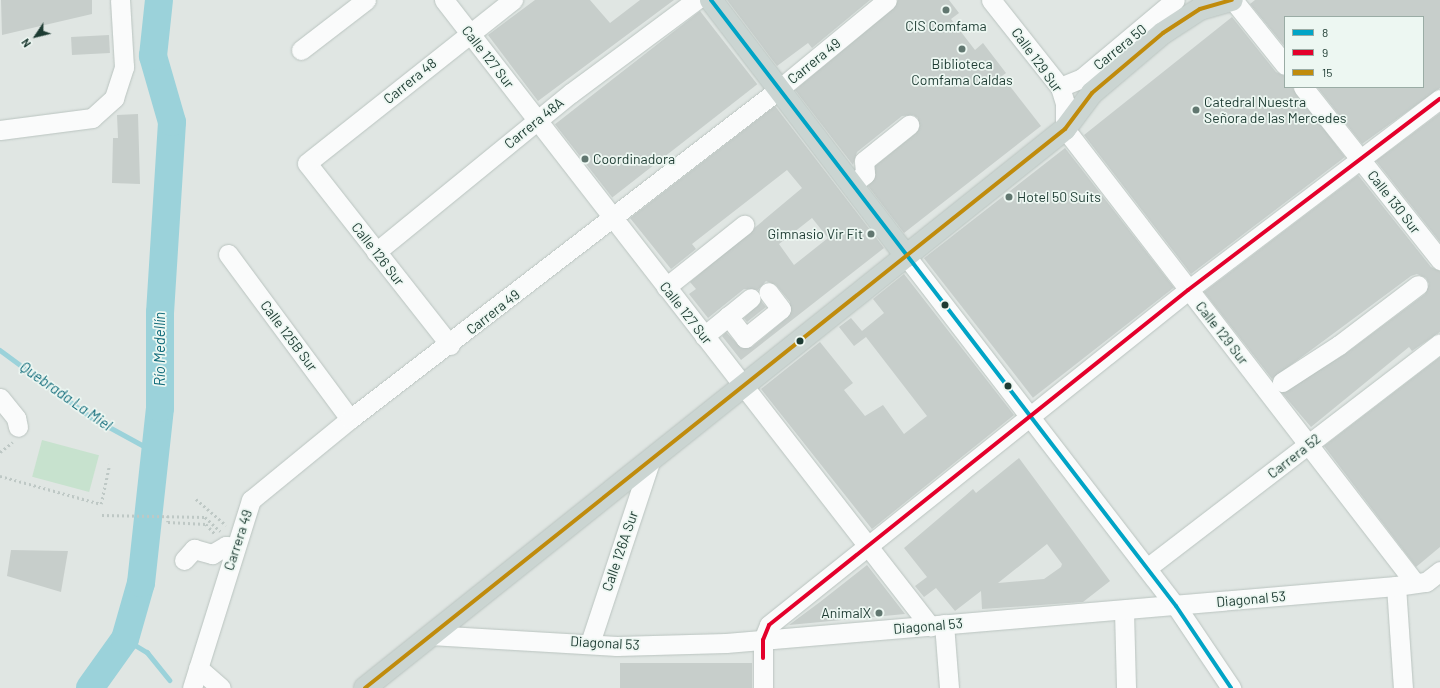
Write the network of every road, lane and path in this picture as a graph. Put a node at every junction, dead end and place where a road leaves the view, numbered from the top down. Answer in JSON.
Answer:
{"nodes":[{"id":1,"x":120,"y":0,"type":"edge"},
{"id":2,"x":366,"y":0,"type":"edge"},
{"id":3,"x":444,"y":0,"type":"edge"},
{"id":4,"x":513,"y":0,"type":"edge"},
{"id":5,"x":696,"y":0,"type":"edge"},
{"id":6,"x":711,"y":0,"type":"edge"},
{"id":7,"x":887,"y":0,"type":"edge"},
{"id":8,"x":991,"y":0,"type":"edge"},
{"id":9,"x":1175,"y":0,"type":"edge"},
{"id":10,"x":1233,"y":0,"type":"edge"},
{"id":11,"x":470,"y":33,"type":"junction"},
{"id":12,"x":301,"y":50,"type":"dead end"},
{"id":13,"x":1284,"y":64,"type":"edge"},
{"id":14,"x":1060,"y":87,"type":"junction"},
{"id":15,"x":1303,"y":88,"type":"edge"},
{"id":16,"x":778,"y":90,"type":"junction"},
{"id":17,"x":1440,"y":99,"type":"edge"},
{"id":18,"x":537,"y":121,"type":"junction"},
{"id":19,"x":909,"y":125,"type":"dead end"},
{"id":20,"x":1065,"y":129,"type":"junction"},
{"id":21,"x":0,"y":130,"type":"edge"},
{"id":22,"x":1361,"y":160,"type":"junction"},
{"id":23,"x":307,"y":163,"type":"joint"},
{"id":24,"x":852,"y":185,"type":"junction"},
{"id":25,"x":613,"y":219,"type":"junction"},
{"id":26,"x":744,"y":225,"type":"dead end"},
{"id":27,"x":376,"y":252,"type":"junction"},
{"id":28,"x":228,"y":254,"type":"dead end"},
{"id":29,"x":906,"y":256,"type":"junction"},
{"id":30,"x":1440,"y":260,"type":"edge"},
{"id":31,"x":1418,"y":284,"type":"dead end"},
{"id":32,"x":666,"y":287,"type":"junction"},
{"id":33,"x":1188,"y":290,"type":"junction"},
{"id":34,"x":728,"y":316,"type":"junction"},
{"id":35,"x":704,"y":336,"type":"junction"},
{"id":36,"x":1440,"y":343,"type":"edge"},
{"id":37,"x":450,"y":345,"type":"junction"},
{"id":38,"x":742,"y":385,"type":"junction"},
{"id":39,"x":1275,"y":387,"type":"junction"},
{"id":40,"x":0,"y":398,"type":"edge"},
{"id":41,"x":1032,"y":417,"type":"junction"},
{"id":42,"x":350,"y":418,"type":"junction"},
{"id":43,"x":18,"y":427,"type":"dead end"},
{"id":44,"x":1308,"y":445,"type":"junction"},
{"id":45,"x":651,"y":459,"type":"junction"},
{"id":46,"x":109,"y":465,"type":"dead end"},
{"id":47,"x":0,"y":476,"type":"edge"},
{"id":48,"x":196,"y":499,"type":"dead end"},
{"id":49,"x":102,"y":515,"type":"dead end"},
{"id":50,"x":168,"y":516,"type":"junction"},
{"id":51,"x":217,"y":535,"type":"dead end"},
{"id":52,"x":230,"y":538,"type":"junction"},
{"id":53,"x":869,"y":548,"type":"junction"},
{"id":54,"x":184,"y":560,"type":"dead end"},
{"id":55,"x":1147,"y":568,"type":"junction"},
{"id":56,"x":1430,"y":582,"type":"edge"},
{"id":57,"x":1396,"y":586,"type":"junction"},
{"id":58,"x":1176,"y":606,"type":"junction"},
{"id":59,"x":1124,"y":611,"type":"junction"},
{"id":60,"x":937,"y":625,"type":"junction"},
{"id":61,"x":430,"y":635,"type":"junction"},
{"id":62,"x":763,"y":640,"type":"junction"},
{"id":63,"x":590,"y":642,"type":"junction"},
{"id":64,"x":198,"y":668,"type":"junction"},
{"id":65,"x":192,"y":688,"type":"edge"},
{"id":66,"x":221,"y":688,"type":"edge"},
{"id":67,"x":365,"y":688,"type":"edge"},
{"id":68,"x":763,"y":688,"type":"edge"},
{"id":69,"x":949,"y":688,"type":"edge"},
{"id":70,"x":1126,"y":688,"type":"edge"},
{"id":71,"x":1231,"y":688,"type":"edge"},
{"id":72,"x":1403,"y":688,"type":"edge"}],
"edges":[{"from":1,"to":21,"type":"street"},
{"from":2,"to":12,"type":"street"},
{"from":3,"to":11,"type":"street","name":"Calle 127 Sur"},
{"from":4,"to":11,"type":"street","name":"Carrera 48"},
{"from":5,"to":18,"type":"street","name":"Carrera 48A"},
{"from":6,"to":16,"type":"main road"},
{"from":7,"to":16,"type":"street","name":"Carrera 49"},
{"from":8,"to":14,"type":"street","name":"Calle 129 Sur"},
{"from":9,"to":14,"type":"street","name":"Carrera 50"},
{"from":10,"to":13,"type":"street"},
{"from":10,"to":20,"type":"main road","name":"Carrera 50"},
{"from":11,"to":18,"type":"street","name":"Calle 127 Sur"},
{"from":11,"to":23,"type":"street","name":"Carrera 48"},
{"from":14,"to":20,"type":"street","name":"Calle 129 Sur"},
{"from":15,"to":22,"type":"street","name":"Calle 130 Sur"},
{"from":16,"to":24,"type":"main road"},
{"from":16,"to":25,"type":"street","name":"Carrera 49"},
{"from":17,"to":22,"type":"street"},
{"from":18,"to":25,"type":"street","name":"Calle 127 Sur"},
{"from":18,"to":27,"type":"street","name":"Carrera 48A"},
{"from":19,"to":24,"type":"street"},
{"from":20,"to":29,"type":"main road","name":"Carrera 50"},
{"from":20,"to":33,"type":"street","name":"Calle 129 Sur"},
{"from":22,"to":30,"type":"street","name":"Calle 130 Sur"},
{"from":22,"to":33,"type":"street"},
{"from":23,"to":27,"type":"street","name":"Calle 126 Sur"},
{"from":24,"to":29,"type":"main road"},
{"from":25,"to":32,"type":"street","name":"Calle 127 Sur"},
{"from":25,"to":37,"type":"street","name":"Carrera 49"},
{"from":26,"to":32,"type":"street"},
{"from":27,"to":37,"type":"street","name":"Calle 126 Sur"},
{"from":28,"to":42,"type":"street","name":"Calle 125B Sur"},
{"from":29,"to":38,"type":"main road","name":"Carrera 50"},
{"from":29,"to":41,"type":"street"},
{"from":31,"to":39,"type":"street"},
{"from":32,"to":35,"type":"street","name":"Calle 127 Sur"},
{"from":33,"to":39,"type":"street","name":"Calle 129 Sur"},
{"from":33,"to":41,"type":"street"},
{"from":34,"to":34,"type":"street"},
{"from":34,"to":35,"type":"street"},
{"from":35,"to":38,"type":"street","name":"Calle 127 Sur"},
{"from":36,"to":44,"type":"street","name":"Carrera 52"},
{"from":37,"to":42,"type":"street","name":"Carrera 49"},
{"from":38,"to":45,"type":"main road","name":"Carrera 50"},
{"from":38,"to":53,"type":"street","name":"Calle 127 Sur"},
{"from":39,"to":44,"type":"street","name":"Calle 129 Sur"},
{"from":40,"to":43,"type":"street"},
{"from":41,"to":53,"type":"street"},
{"from":41,"to":55,"type":"street"},
{"from":42,"to":52,"type":"street","name":"Carrera 49"},
{"from":44,"to":55,"type":"street","name":"Carrera 52"},
{"from":44,"to":56,"type":"street","name":"Calle 129 Sur"},
{"from":45,"to":61,"type":"main road","name":"Carrera 50"},
{"from":45,"to":63,"type":"street","name":"Calle 126A Sur"},
{"from":46,"to":47,"type":"path"},
{"from":48,"to":52,"type":"path"},
{"from":49,"to":50,"type":"path"},
{"from":50,"to":51,"type":"path"},
{"from":50,"to":52,"type":"path"},
{"from":52,"to":54,"type":"street"},
{"from":52,"to":64,"type":"street","name":"Carrera 49"},
{"from":53,"to":60,"type":"street","name":"Calle 127 Sur"},
{"from":53,"to":62,"type":"street"},
{"from":55,"to":58,"type":"street"},
{"from":56,"to":57,"type":"street","name":"Diagonal 53"},
{"from":57,"to":58,"type":"street","name":"Diagonal 53"},
{"from":57,"to":72,"type":"street"},
{"from":58,"to":59,"type":"street","name":"Diagonal 53"},
{"from":58,"to":71,"type":"street"},
{"from":59,"to":60,"type":"street","name":"Diagonal 53"},
{"from":59,"to":70,"type":"street"},
{"from":60,"to":62,"type":"street","name":"Diagonal 53"},
{"from":60,"to":69,"type":"street"},
{"from":61,"to":63,"type":"street","name":"Diagonal 53"},
{"from":61,"to":67,"type":"main road","name":"Carrera 50"},
{"from":62,"to":63,"type":"street","name":"Diagonal 53"},
{"from":62,"to":68,"type":"street"},
{"from":64,"to":65,"type":"street","name":"Carrera 49"},
{"from":64,"to":66,"type":"street"}]}
